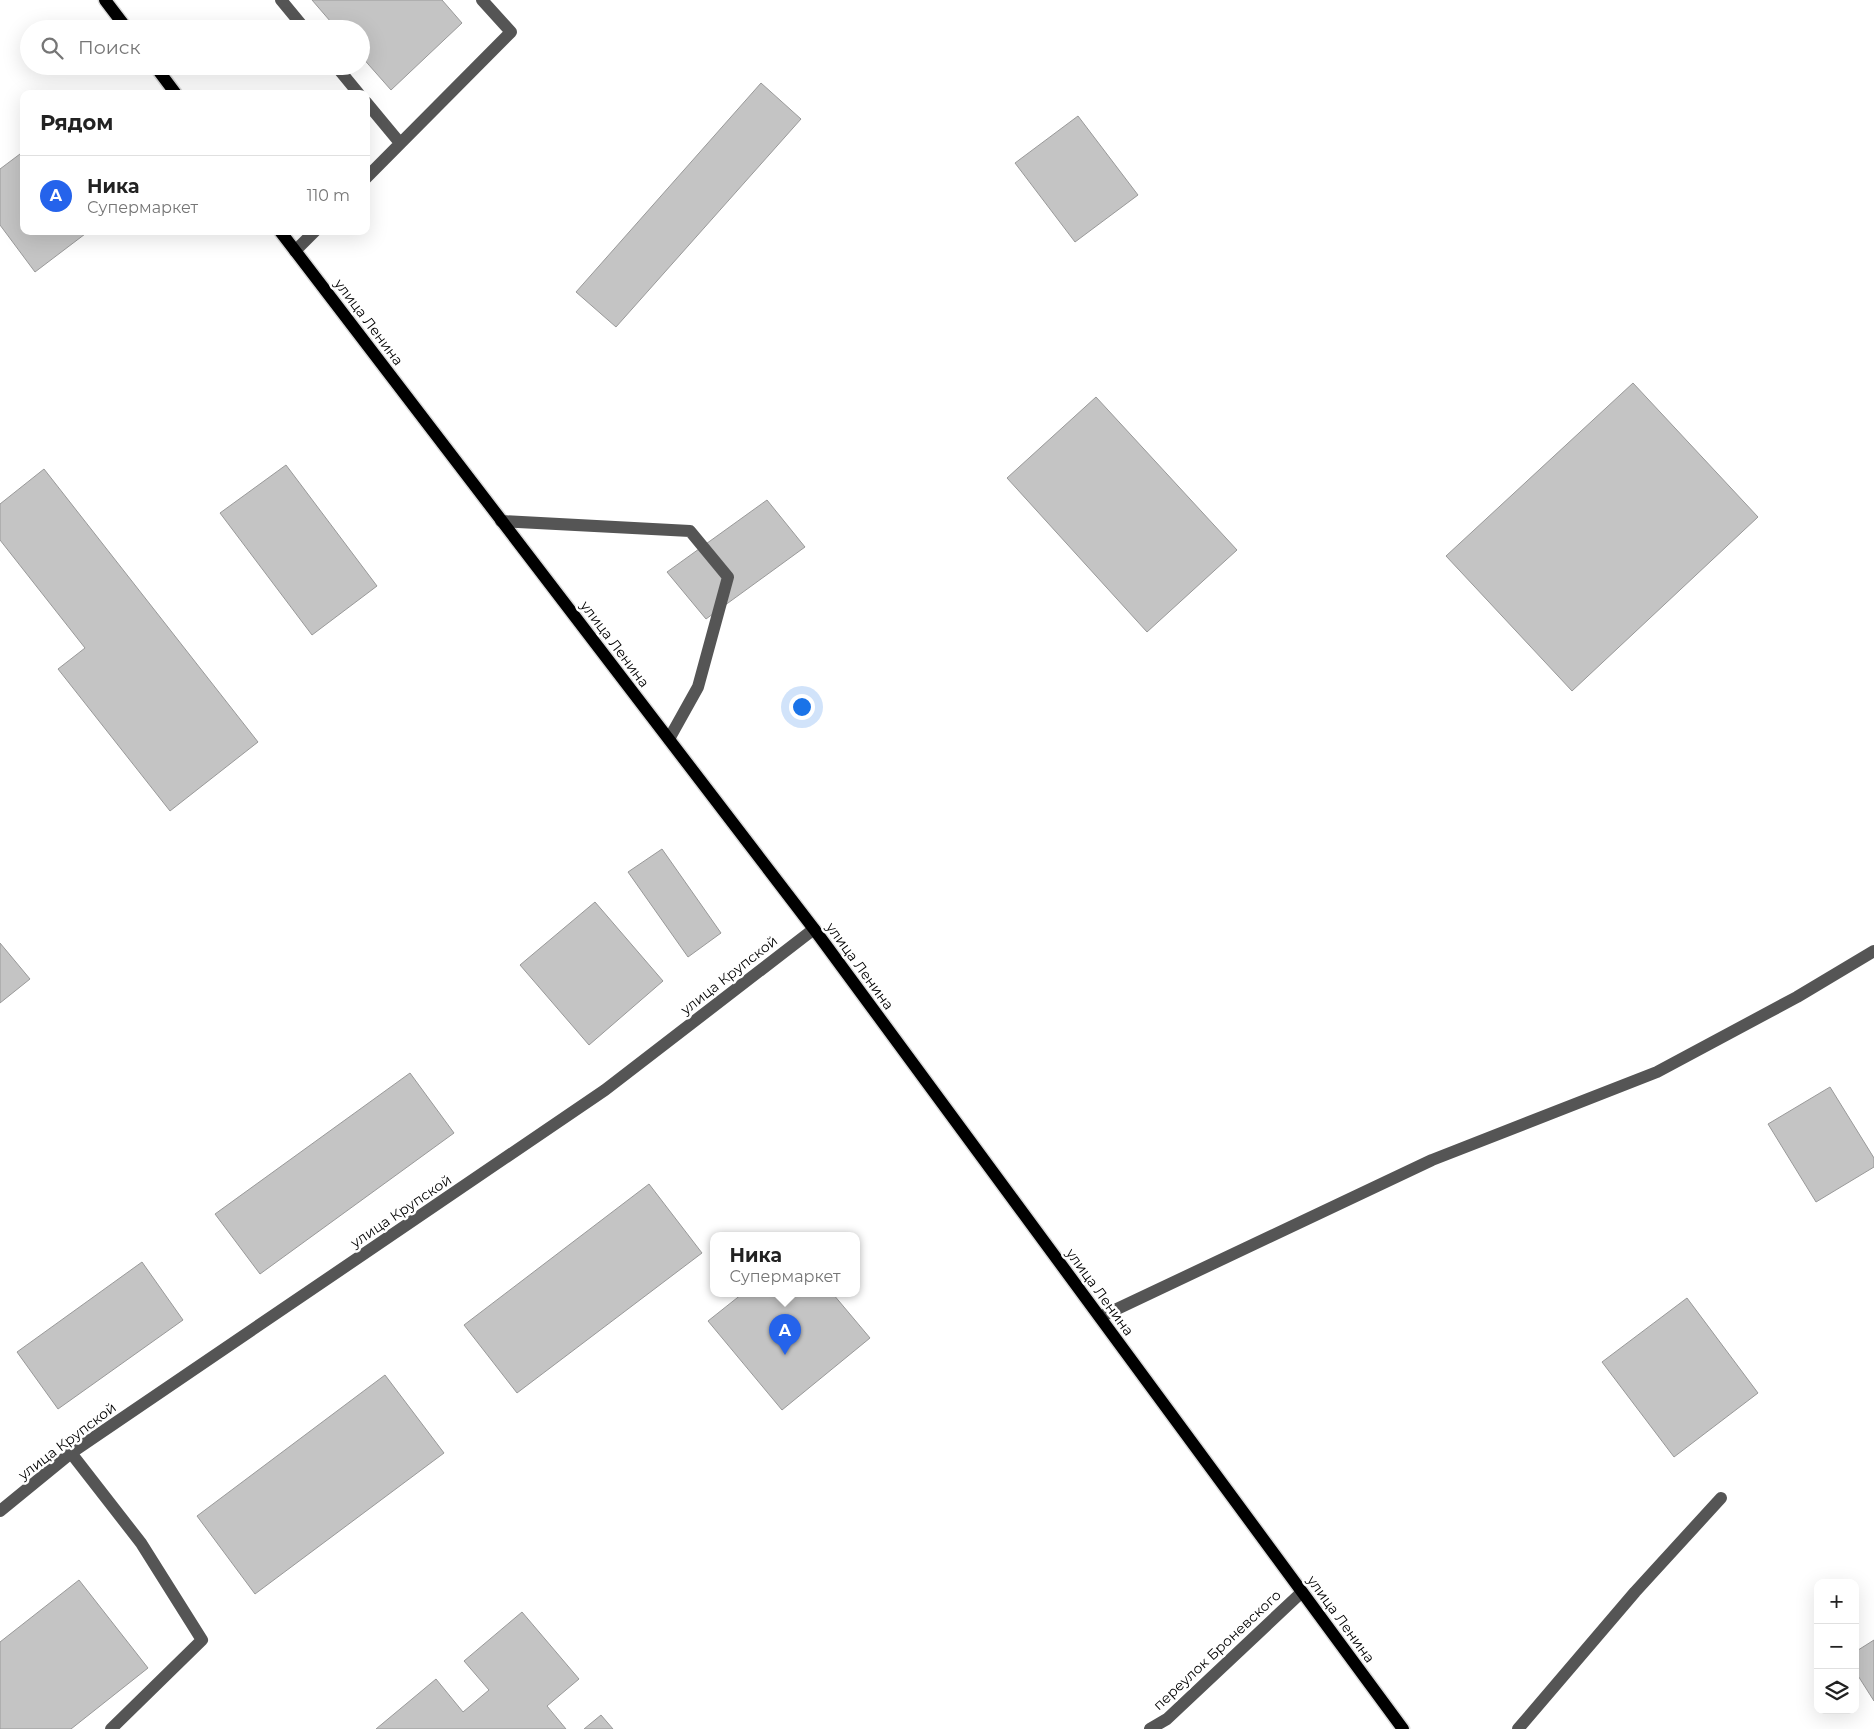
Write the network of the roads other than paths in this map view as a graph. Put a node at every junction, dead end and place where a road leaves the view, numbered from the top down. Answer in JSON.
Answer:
{"nodes":[{"id":1,"x":105,"y":0,"type":"edge"},
{"id":2,"x":281,"y":0,"type":"edge"},
{"id":3,"x":482,"y":0,"type":"edge"},
{"id":4,"x":120,"y":20,"type":"edge"},
{"id":5,"x":298,"y":20,"type":"edge"},
{"id":6,"x":162,"y":75,"type":"edge"},
{"id":7,"x":343,"y":75,"type":"edge"},
{"id":8,"x":173,"y":90,"type":"edge"},
{"id":9,"x":356,"y":90,"type":"edge"},
{"id":10,"x":370,"y":107,"type":"edge"},
{"id":11,"x":400,"y":143,"type":"junction"},
{"id":12,"x":370,"y":174,"type":"edge"},
{"id":13,"x":283,"y":235,"type":"edge"},
{"id":14,"x":311,"y":235,"type":"edge"},
{"id":15,"x":295,"y":251,"type":"junction"},
{"id":16,"x":502,"y":521,"type":"junction"},
{"id":17,"x":669,"y":739,"type":"junction"},
{"id":18,"x":814,"y":929,"type":"junction"},
{"id":19,"x":1874,"y":951,"type":"edge"},
{"id":20,"x":1100,"y":1317,"type":"junction"},
{"id":21,"x":71,"y":1453,"type":"junction"},
{"id":22,"x":1722,"y":1498,"type":"dead end"},
{"id":23,"x":0,"y":1511,"type":"edge"},
{"id":24,"x":1302,"y":1592,"type":"junction"},
{"id":25,"x":111,"y":1729,"type":"edge"},
{"id":26,"x":1150,"y":1729,"type":"edge"},
{"id":27,"x":1403,"y":1729,"type":"edge"},
{"id":28,"x":1518,"y":1729,"type":"edge"}],
"edges":[{"from":1,"to":4,"type":"main road"},
{"from":2,"to":5,"type":"street"},
{"from":3,"to":11,"type":"street"},
{"from":6,"to":8,"type":"main road"},
{"from":7,"to":9,"type":"street"},
{"from":10,"to":11,"type":"street"},
{"from":11,"to":12,"type":"street"},
{"from":13,"to":15,"type":"main road","name":"улица Ленина"},
{"from":14,"to":15,"type":"street"},
{"from":15,"to":16,"type":"main road","name":"улица Ленина"},
{"from":16,"to":17,"type":"main road","name":"улица Ленина"},
{"from":16,"to":17,"type":"street"},
{"from":17,"to":18,"type":"main road","name":"улица Ленина"},
{"from":18,"to":20,"type":"main road","name":"улица Ленина"},
{"from":18,"to":21,"type":"street","name":"улица Крупской"},
{"from":19,"to":20,"type":"street"},
{"from":20,"to":24,"type":"main road","name":"улица Ленина"},
{"from":21,"to":23,"type":"street","name":"улица Крупской"},
{"from":21,"to":25,"type":"street"},
{"from":22,"to":28,"type":"street"},
{"from":24,"to":26,"type":"street","name":"переулок Броневского"},
{"from":24,"to":27,"type":"main road","name":"улица Ленина"}]}
